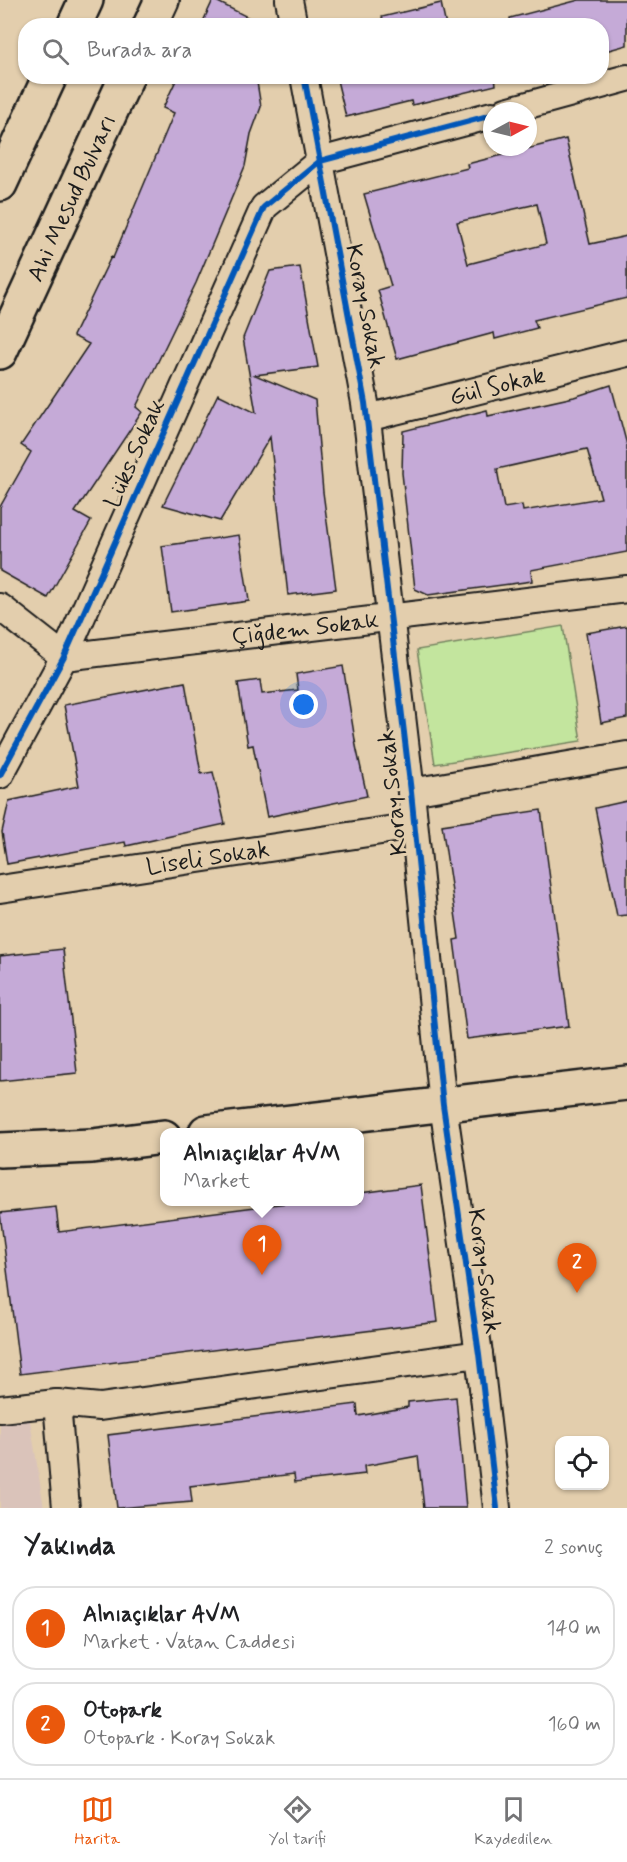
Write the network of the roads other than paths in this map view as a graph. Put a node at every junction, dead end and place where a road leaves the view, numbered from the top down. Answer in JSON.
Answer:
{"nodes":[{"id":1,"x":86,"y":0,"type":"edge"},
{"id":2,"x":162,"y":0,"type":"edge"},
{"id":3,"x":289,"y":0,"type":"edge"},
{"id":4,"x":78,"y":18,"type":"edge"},
{"id":5,"x":154,"y":18,"type":"edge"},
{"id":6,"x":292,"y":18,"type":"edge"},
{"id":7,"x":627,"y":78,"type":"edge"},
{"id":8,"x":609,"y":83,"type":"edge"},
{"id":9,"x":46,"y":84,"type":"edge"},
{"id":10,"x":123,"y":84,"type":"edge"},
{"id":11,"x":306,"y":84,"type":"edge"},
{"id":12,"x":605,"y":84,"type":"edge"},
{"id":13,"x":537,"y":103,"type":"edge"},
{"id":14,"x":483,"y":117,"type":"edge"},
{"id":15,"x":320,"y":161,"type":"junction"},
{"id":16,"x":0,"y":184,"type":"edge"},
{"id":17,"x":0,"y":352,"type":"edge"},
{"id":18,"x":627,"y":353,"type":"edge"},
{"id":19,"x":367,"y":418,"type":"junction"},
{"id":20,"x":627,"y":589,"type":"edge"},
{"id":21,"x":0,"y":607,"type":"edge"},
{"id":22,"x":391,"y":617,"type":"junction"},
{"id":23,"x":64,"y":657,"type":"junction"},
{"id":24,"x":627,"y":755,"type":"edge"},
{"id":25,"x":0,"y":775,"type":"edge"},
{"id":26,"x":411,"y":792,"type":"junction"},
{"id":27,"x":414,"y":826,"type":"junction"},
{"id":28,"x":0,"y":889,"type":"edge"},
{"id":29,"x":627,"y":1083,"type":"edge"},
{"id":30,"x":443,"y":1105,"type":"junction"},
{"id":31,"x":241,"y":1128,"type":"edge"},
{"id":32,"x":160,"y":1138,"type":"edge"},
{"id":33,"x":0,"y":1150,"type":"edge"},
{"id":34,"x":479,"y":1354,"type":"junction"},
{"id":35,"x":57,"y":1403,"type":"junction"},
{"id":36,"x":0,"y":1409,"type":"edge"},
{"id":37,"x":66,"y":1508,"type":"edge"},
{"id":38,"x":497,"y":1508,"type":"edge"}],
"edges":[{"from":1,"to":4,"type":"main road"},
{"from":2,"to":5,"type":"main road"},
{"from":3,"to":6,"type":"street"},
{"from":7,"to":8,"type":"street"},
{"from":9,"to":16,"type":"main road"},
{"from":10,"to":17,"type":"main road","name":"Ahi Mesud Bulvarı"},
{"from":11,"to":15,"type":"street","name":"Koray Sokak"},
{"from":12,"to":13,"type":"street"},
{"from":14,"to":15,"type":"street"},
{"from":15,"to":19,"type":"street","name":"Koray Sokak"},
{"from":15,"to":23,"type":"street","name":"Lüks Sokak"},
{"from":18,"to":19,"type":"street","name":"Gül Sokak"},
{"from":19,"to":22,"type":"street","name":"Koray Sokak"},
{"from":20,"to":22,"type":"street","name":"Çiğdem Sokak"},
{"from":21,"to":23,"type":"street"},
{"from":22,"to":23,"type":"street","name":"Çiğdem Sokak"},
{"from":22,"to":26,"type":"street","name":"Koray Sokak"},
{"from":23,"to":25,"type":"street","name":"Lüks Sokak"},
{"from":24,"to":26,"type":"street"},
{"from":26,"to":27,"type":"street","name":"Koray Sokak"},
{"from":27,"to":28,"type":"street","name":"Liseli Sokak"},
{"from":27,"to":30,"type":"street","name":"Koray Sokak"},
{"from":29,"to":30,"type":"main road"},
{"from":30,"to":31,"type":"main road"},
{"from":30,"to":34,"type":"street","name":"Koray Sokak"},
{"from":32,"to":33,"type":"main road"},
{"from":34,"to":35,"type":"street"},
{"from":34,"to":38,"type":"street","name":"Koray Sokak"},
{"from":35,"to":36,"type":"street"},
{"from":35,"to":37,"type":"street"}]}
